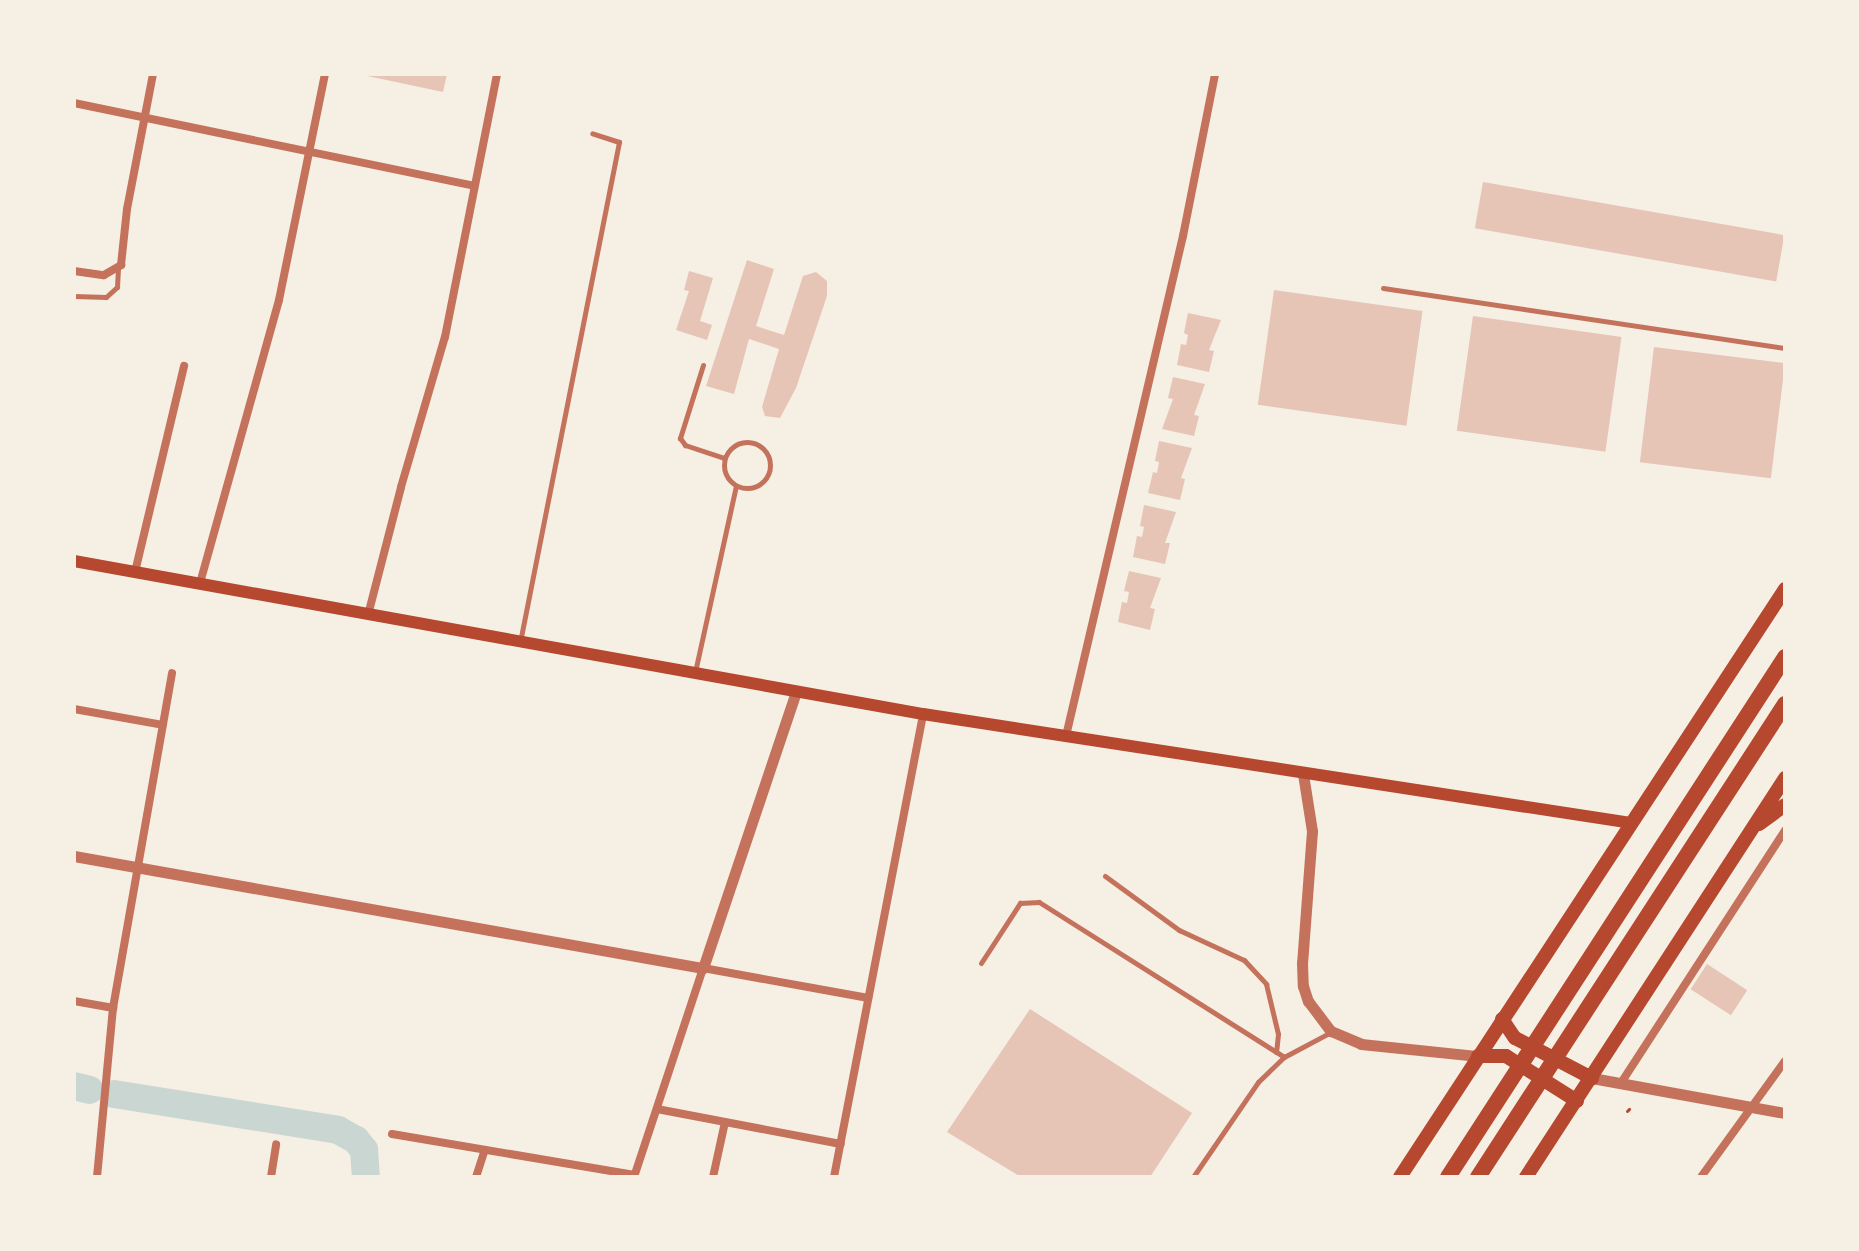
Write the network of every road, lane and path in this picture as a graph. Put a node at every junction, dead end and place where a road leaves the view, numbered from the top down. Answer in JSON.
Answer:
{"nodes":[{"id":1,"x":153,"y":74,"type":"edge"},
{"id":2,"x":325,"y":74,"type":"edge"},
{"id":3,"x":497,"y":74,"type":"edge"},
{"id":4,"x":1215,"y":74,"type":"edge"},
{"id":5,"x":74,"y":103,"type":"edge"},
{"id":6,"x":144,"y":116,"type":"junction"},
{"id":7,"x":592,"y":133,"type":"dead end"},
{"id":8,"x":309,"y":150,"type":"junction"},
{"id":9,"x":474,"y":186,"type":"junction"},
{"id":10,"x":118,"y":269,"type":"junction"},
{"id":11,"x":74,"y":271,"type":"edge"},
{"id":12,"x":1383,"y":288,"type":"dead end"},
{"id":13,"x":74,"y":296,"type":"edge"},
{"id":14,"x":1785,"y":348,"type":"edge"},
{"id":15,"x":703,"y":365,"type":"dead end"},
{"id":16,"x":184,"y":366,"type":"dead end"},
{"id":17,"x":724,"y":458,"type":"junction"},
{"id":18,"x":736,"y":486,"type":"junction"},
{"id":19,"x":74,"y":561,"type":"edge"},
{"id":20,"x":135,"y":572,"type":"junction"},
{"id":21,"x":200,"y":583,"type":"junction"},
{"id":22,"x":1785,"y":589,"type":"edge"},
{"id":23,"x":368,"y":616,"type":"junction"},
{"id":24,"x":520,"y":643,"type":"junction"},
{"id":25,"x":1785,"y":657,"type":"edge"},
{"id":26,"x":172,"y":673,"type":"dead end"},
{"id":27,"x":695,"y":674,"type":"junction"},
{"id":28,"x":796,"y":692,"type":"junction"},
{"id":29,"x":1785,"y":704,"type":"edge"},
{"id":30,"x":74,"y":709,"type":"edge"},
{"id":31,"x":923,"y":714,"type":"junction"},
{"id":32,"x":163,"y":725,"type":"junction"},
{"id":33,"x":1066,"y":736,"type":"junction"},
{"id":34,"x":1303,"y":774,"type":"junction"},
{"id":35,"x":1785,"y":778,"type":"edge"},
{"id":36,"x":1785,"y":805,"type":"edge"},
{"id":37,"x":1631,"y":823,"type":"junction"},
{"id":38,"x":1752,"y":828,"type":"junction"},
{"id":39,"x":1785,"y":830,"type":"edge"},
{"id":40,"x":74,"y":856,"type":"edge"},
{"id":41,"x":138,"y":868,"type":"junction"},
{"id":42,"x":1105,"y":876,"type":"dead end"},
{"id":43,"x":981,"y":963,"type":"dead end"},
{"id":44,"x":703,"y":968,"type":"junction"},
{"id":45,"x":868,"y":998,"type":"junction"},
{"id":46,"x":74,"y":1001,"type":"edge"},
{"id":47,"x":113,"y":1008,"type":"junction"},
{"id":48,"x":1502,"y":1019,"type":"junction"},
{"id":49,"x":1331,"y":1031,"type":"junction"},
{"id":50,"x":1276,"y":1052,"type":"junction"},
{"id":51,"x":1478,"y":1056,"type":"junction"},
{"id":52,"x":1284,"y":1057,"type":"junction"},
{"id":53,"x":1785,"y":1061,"type":"edge"},
{"id":54,"x":1592,"y":1078,"type":"junction"},
{"id":55,"x":1621,"y":1083,"type":"junction"},
{"id":56,"x":1577,"y":1101,"type":"junction"},
{"id":57,"x":1752,"y":1107,"type":"junction"},
{"id":58,"x":657,"y":1109,"type":"junction"},
{"id":59,"x":1785,"y":1113,"type":"edge"},
{"id":60,"x":725,"y":1122,"type":"junction"},
{"id":61,"x":392,"y":1134,"type":"dead end"},
{"id":62,"x":276,"y":1144,"type":"dead end"},
{"id":63,"x":841,"y":1144,"type":"junction"},
{"id":64,"x":485,"y":1150,"type":"junction"},
{"id":65,"x":635,"y":1176,"type":"edge"},
{"id":66,"x":97,"y":1177,"type":"edge"},
{"id":67,"x":271,"y":1177,"type":"edge"},
{"id":68,"x":476,"y":1177,"type":"edge"},
{"id":69,"x":713,"y":1177,"type":"edge"},
{"id":70,"x":834,"y":1177,"type":"edge"},
{"id":71,"x":1193,"y":1177,"type":"edge"},
{"id":72,"x":1400,"y":1177,"type":"edge"},
{"id":73,"x":1448,"y":1177,"type":"edge"},
{"id":74,"x":1478,"y":1177,"type":"edge"},
{"id":75,"x":1526,"y":1177,"type":"edge"},
{"id":76,"x":1701,"y":1177,"type":"edge"}],
"edges":[{"from":1,"to":6,"type":"street"},
{"from":2,"to":8,"type":"street"},
{"from":3,"to":9,"type":"street"},
{"from":4,"to":33,"type":"street"},
{"from":5,"to":6,"type":"street"},
{"from":6,"to":8,"type":"street"},
{"from":6,"to":10,"type":"street"},
{"from":7,"to":24,"type":"lane"},
{"from":8,"to":9,"type":"street"},
{"from":8,"to":21,"type":"street"},
{"from":9,"to":23,"type":"street"},
{"from":10,"to":11,"type":"street"},
{"from":10,"to":13,"type":"lane"},
{"from":12,"to":14,"type":"lane"},
{"from":15,"to":17,"type":"lane"},
{"from":16,"to":20,"type":"street"},
{"from":17,"to":18,"type":"lane"},
{"from":17,"to":18,"type":"lane"},
{"from":18,"to":27,"type":"lane"},
{"from":19,"to":20,"type":"main road"},
{"from":20,"to":21,"type":"main road"},
{"from":21,"to":23,"type":"main road"},
{"from":22,"to":37,"type":"main road"},
{"from":23,"to":24,"type":"main road"},
{"from":24,"to":27,"type":"main road"},
{"from":25,"to":73,"type":"highway"},
{"from":26,"to":32,"type":"street"},
{"from":27,"to":28,"type":"main road"},
{"from":28,"to":31,"type":"main road"},
{"from":28,"to":44,"type":"street"},
{"from":29,"to":74,"type":"highway"},
{"from":30,"to":32,"type":"street"},
{"from":31,"to":33,"type":"main road"},
{"from":31,"to":45,"type":"street"},
{"from":32,"to":41,"type":"street"},
{"from":33,"to":34,"type":"main road"},
{"from":34,"to":37,"type":"main road"},
{"from":34,"to":49,"type":"street"},
{"from":35,"to":38,"type":"main road"},
{"from":36,"to":38,"type":"main road"},
{"from":37,"to":48,"type":"main road"},
{"from":38,"to":54,"type":"main road"},
{"from":39,"to":55,"type":"street"},
{"from":40,"to":41,"type":"street"},
{"from":41,"to":44,"type":"street"},
{"from":41,"to":47,"type":"street"},
{"from":42,"to":50,"type":"lane"},
{"from":43,"to":50,"type":"lane"},
{"from":44,"to":45,"type":"street"},
{"from":44,"to":58,"type":"street"},
{"from":45,"to":63,"type":"street"},
{"from":46,"to":47,"type":"street"},
{"from":47,"to":66,"type":"street"},
{"from":48,"to":51,"type":"main road"},
{"from":48,"to":54,"type":"main road"},
{"from":49,"to":51,"type":"street"},
{"from":49,"to":52,"type":"lane"},
{"from":50,"to":52,"type":"lane"},
{"from":51,"to":56,"type":"main road"},
{"from":51,"to":72,"type":"main road"},
{"from":52,"to":71,"type":"lane"},
{"from":53,"to":57,"type":"street"},
{"from":54,"to":55,"type":"street"},
{"from":54,"to":56,"type":"main road"},
{"from":55,"to":57,"type":"street"},
{"from":56,"to":75,"type":"main road"},
{"from":57,"to":59,"type":"street"},
{"from":57,"to":76,"type":"street"},
{"from":58,"to":60,"type":"street"},
{"from":58,"to":65,"type":"street"},
{"from":60,"to":63,"type":"street"},
{"from":60,"to":69,"type":"street"},
{"from":61,"to":64,"type":"street"},
{"from":62,"to":67,"type":"street"},
{"from":63,"to":70,"type":"street"},
{"from":64,"to":65,"type":"street"},
{"from":64,"to":68,"type":"street"}]}
